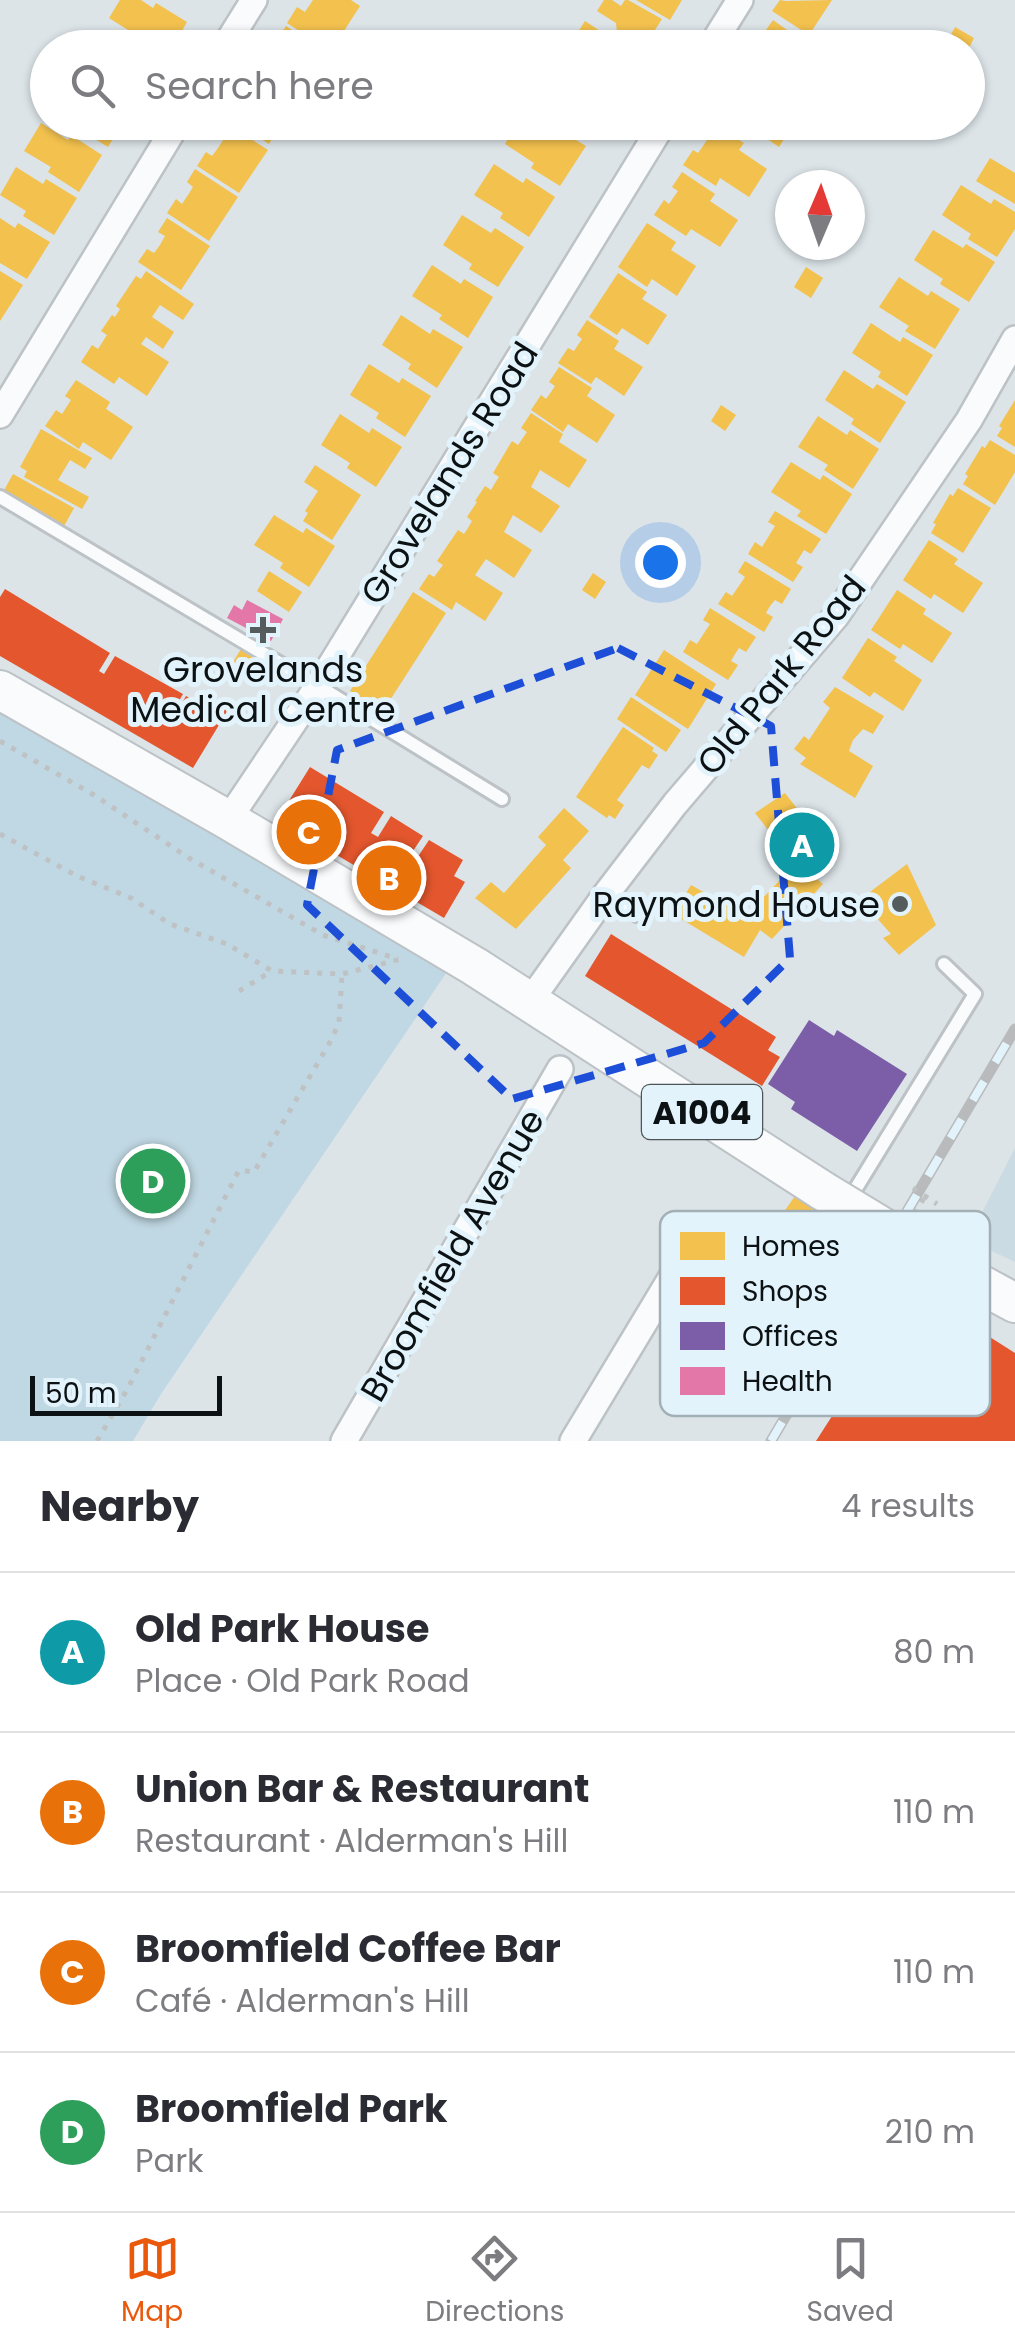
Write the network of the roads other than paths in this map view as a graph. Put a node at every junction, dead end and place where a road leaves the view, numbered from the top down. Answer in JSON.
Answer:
{"nodes":[{"id":1,"x":254,"y":0,"type":"edge"},
{"id":2,"x":740,"y":0,"type":"edge"},
{"id":3,"x":235,"y":30,"type":"edge"},
{"id":4,"x":721,"y":30,"type":"edge"},
{"id":5,"x":167,"y":140,"type":"edge"},
{"id":6,"x":653,"y":140,"type":"edge"},
{"id":7,"x":1015,"y":338,"type":"edge"},
{"id":8,"x":0,"y":415,"type":"edge"},
{"id":9,"x":0,"y":497,"type":"edge"},
{"id":10,"x":318,"y":686,"type":"junction"},
{"id":11,"x":0,"y":690,"type":"edge"},
{"id":12,"x":502,"y":799,"type":"dead end"},
{"id":13,"x":228,"y":820,"type":"junction"},
{"id":14,"x":606,"y":894,"type":"junction"},
{"id":15,"x":637,"y":915,"type":"dead end"},
{"id":16,"x":944,"y":964,"type":"dead end"},
{"id":17,"x":530,"y":1000,"type":"junction"},
{"id":18,"x":560,"y":1070,"type":"dead end"},
{"id":19,"x":834,"y":1198,"type":"junction"},
{"id":20,"x":856,"y":1211,"type":"edge"},
{"id":21,"x":990,"y":1289,"type":"edge"},
{"id":22,"x":660,"y":1296,"type":"edge"},
{"id":23,"x":1015,"y":1303,"type":"edge"},
{"id":24,"x":344,"y":1441,"type":"edge"},
{"id":25,"x":573,"y":1441,"type":"edge"}],
"edges":[{"from":1,"to":3,"type":"street"},
{"from":2,"to":4,"type":"street"},
{"from":5,"to":8,"type":"street"},
{"from":6,"to":10,"type":"street","name":"Grovelands Road"},
{"from":7,"to":14,"type":"street","name":"Old Park Road"},
{"from":9,"to":10,"type":"lane"},
{"from":10,"to":12,"type":"lane"},
{"from":10,"to":13,"type":"street","name":"Grovelands Road"},
{"from":11,"to":13,"type":"main road","number":"A1004"},
{"from":13,"to":17,"type":"main road","number":"A1004"},
{"from":14,"to":15,"type":"lane"},
{"from":14,"to":17,"type":"street","name":"Old Park Road"},
{"from":16,"to":19,"type":"lane"},
{"from":17,"to":19,"type":"main road","number":"A1004"},
{"from":18,"to":24,"type":"street","name":"Broomfield Avenue"},
{"from":19,"to":20,"type":"main road","number":"A1004","bridge":true},
{"from":21,"to":23,"type":"main road","number":"A1004","bridge":true},
{"from":22,"to":25,"type":"street"}]}
